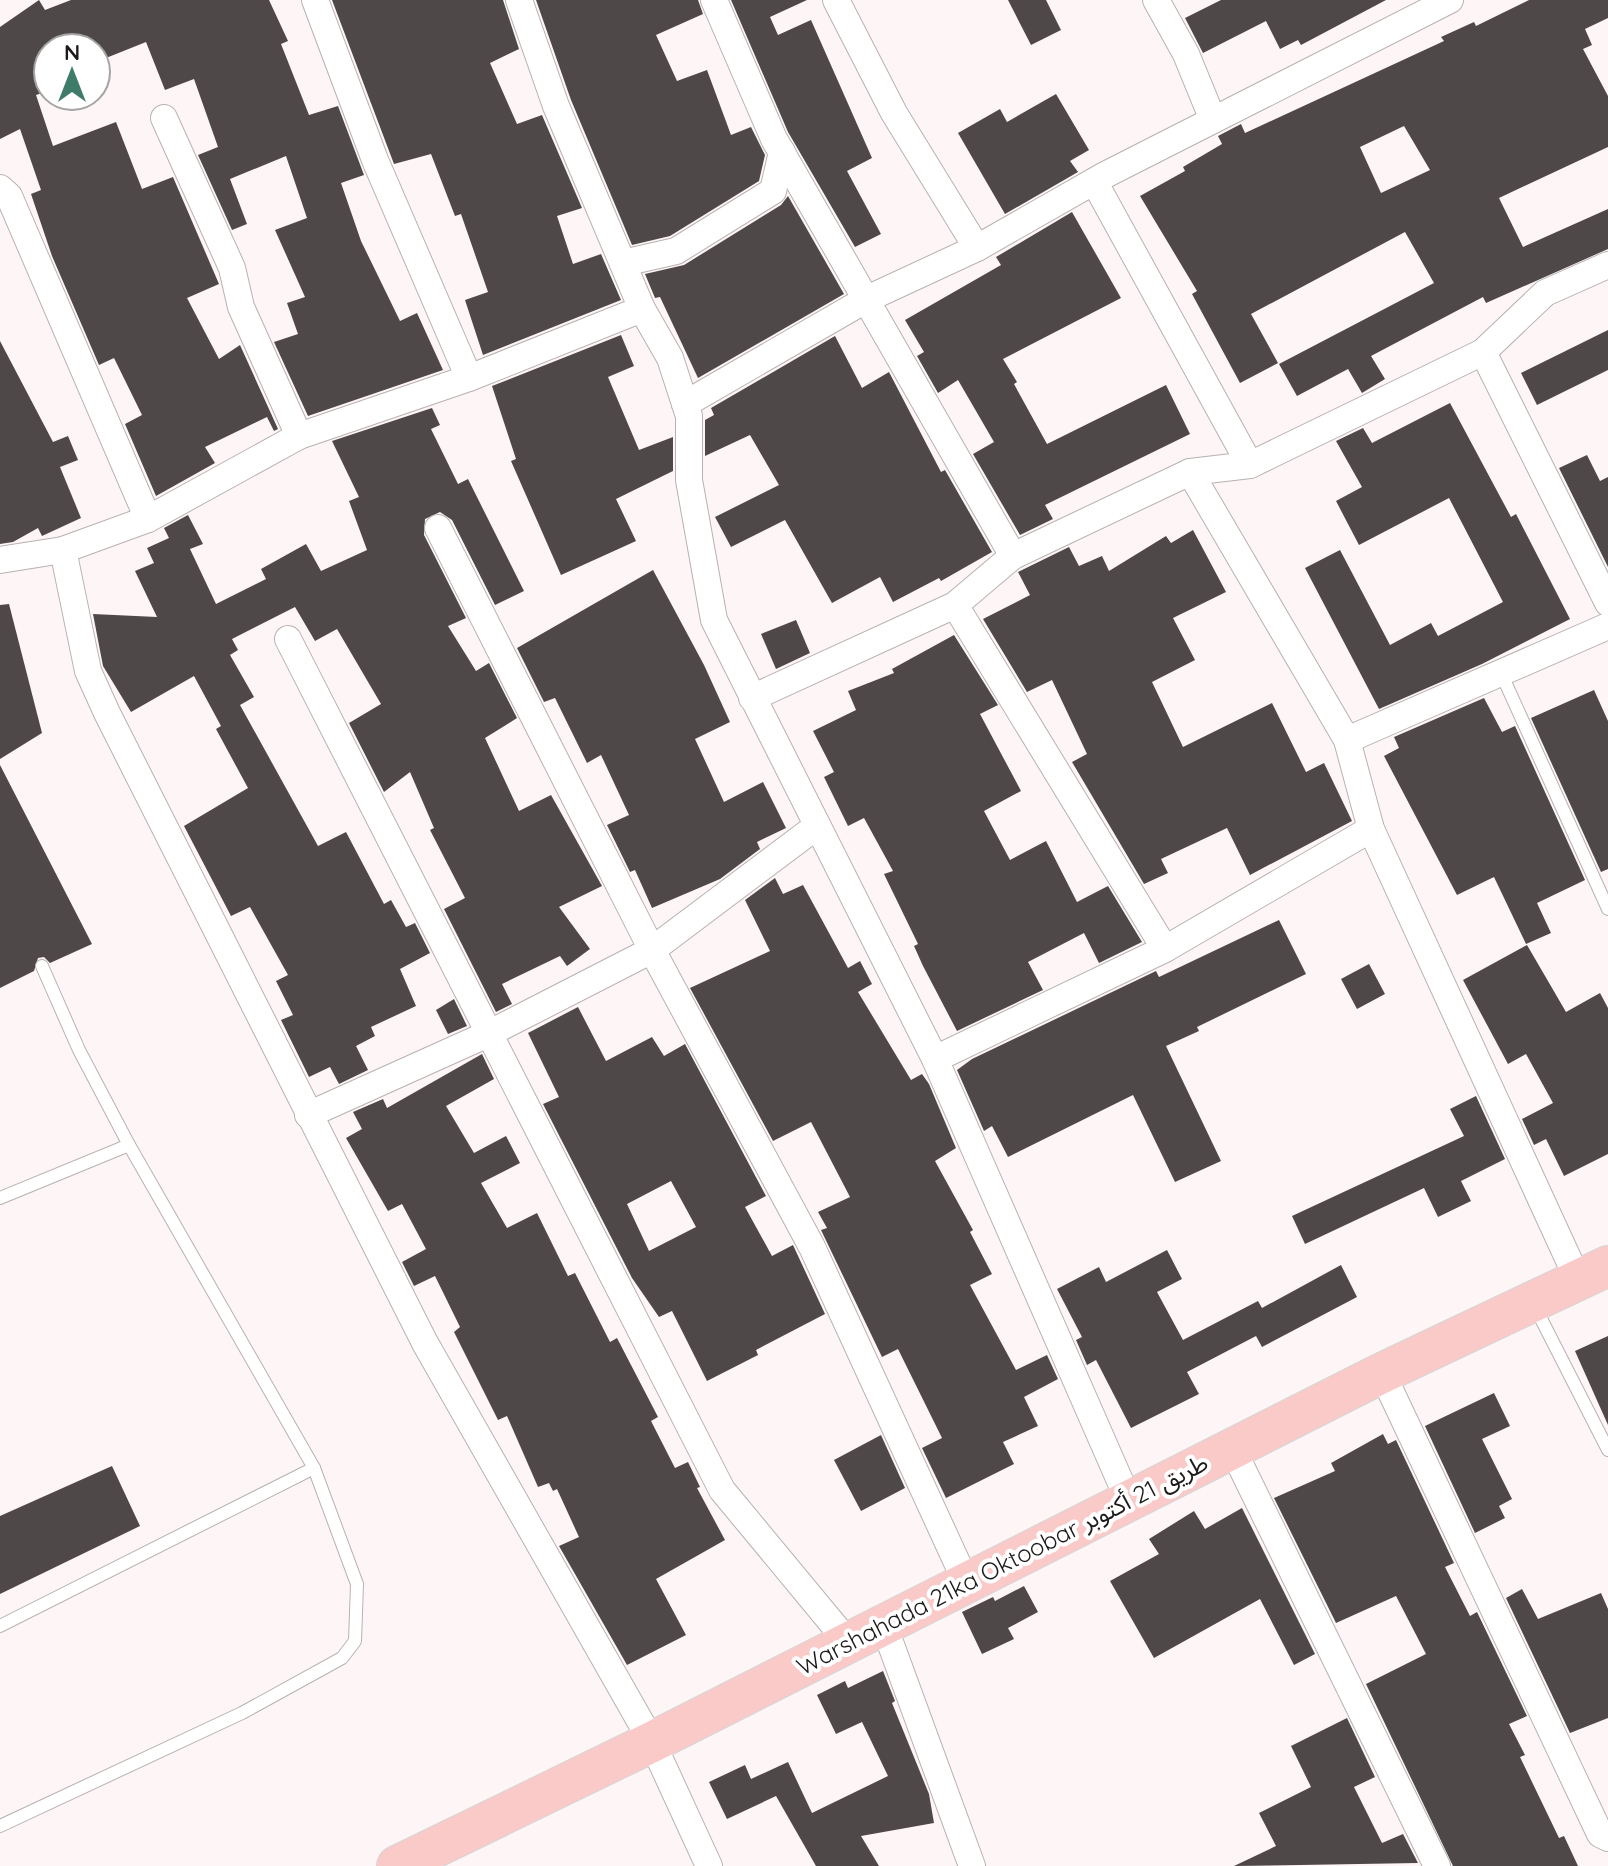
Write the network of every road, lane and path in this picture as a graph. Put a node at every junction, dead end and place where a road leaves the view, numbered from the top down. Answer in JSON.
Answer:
{"nodes":[{"id":1,"x":315,"y":0,"type":"edge"},
{"id":2,"x":519,"y":0,"type":"edge"},
{"id":3,"x":714,"y":0,"type":"edge"},
{"id":4,"x":836,"y":0,"type":"edge"},
{"id":5,"x":1156,"y":0,"type":"edge"},
{"id":6,"x":1437,"y":3,"type":"edge"},
{"id":7,"x":164,"y":118,"type":"dead end"},
{"id":8,"x":1213,"y":120,"type":"junction"},
{"id":9,"x":782,"y":152,"type":"junction"},
{"id":10,"x":1095,"y":183,"type":"junction"},
{"id":11,"x":0,"y":188,"type":"edge"},
{"id":12,"x":977,"y":248,"type":"junction"},
{"id":13,"x":623,"y":263,"type":"junction"},
{"id":14,"x":1608,"y":265,"type":"edge"},
{"id":15,"x":867,"y":299,"type":"junction"},
{"id":16,"x":642,"y":309,"type":"junction"},
{"id":17,"x":1483,"y":352,"type":"junction"},
{"id":18,"x":469,"y":378,"type":"junction"},
{"id":19,"x":685,"y":404,"type":"junction"},
{"id":20,"x":299,"y":436,"type":"junction"},
{"id":21,"x":1250,"y":465,"type":"junction"},
{"id":22,"x":1190,"y":472,"type":"junction"},
{"id":23,"x":148,"y":519,"type":"junction"},
{"id":24,"x":438,"y":528,"type":"dead end"},
{"id":25,"x":63,"y":550,"type":"junction"},
{"id":26,"x":1013,"y":556,"type":"junction"},
{"id":27,"x":0,"y":560,"type":"edge"},
{"id":28,"x":1608,"y":603,"type":"edge"},
{"id":29,"x":955,"y":605,"type":"junction"},
{"id":30,"x":1608,"y":626,"type":"edge"},
{"id":31,"x":288,"y":639,"type":"dead end"},
{"id":32,"x":1501,"y":673,"type":"junction"},
{"id":33,"x":752,"y":698,"type":"junction"},
{"id":34,"x":1347,"y":740,"type":"junction"},
{"id":35,"x":817,"y":826,"type":"junction"},
{"id":36,"x":1371,"y":829,"type":"junction"},
{"id":37,"x":1608,"y":909,"type":"edge"},
{"id":38,"x":1165,"y":949,"type":"junction"},
{"id":39,"x":652,"y":950,"type":"junction"},
{"id":40,"x":42,"y":966,"type":"dead end"},
{"id":41,"x":488,"y":1034,"type":"junction"},
{"id":42,"x":935,"y":1059,"type":"junction"},
{"id":43,"x":308,"y":1115,"type":"junction"},
{"id":44,"x":129,"y":1145,"type":"junction"},
{"id":45,"x":0,"y":1198,"type":"edge"},
{"id":46,"x":1593,"y":1273,"type":"edge"},
{"id":47,"x":1532,"y":1303,"type":"junction"},
{"id":48,"x":1382,"y":1373,"type":"junction"},
{"id":49,"x":1232,"y":1448,"type":"junction"},
{"id":50,"x":1608,"y":1450,"type":"edge"},
{"id":51,"x":314,"y":1468,"type":"junction"},
{"id":52,"x":1128,"y":1499,"type":"junction"},
{"id":53,"x":966,"y":1582,"type":"junction"},
{"id":54,"x":883,"y":1623,"type":"junction"},
{"id":55,"x":0,"y":1626,"type":"edge"},
{"id":56,"x":847,"y":1641,"type":"junction"},
{"id":57,"x":652,"y":1742,"type":"junction"},
{"id":58,"x":0,"y":1826,"type":"edge"},
{"id":59,"x":1608,"y":1838,"type":"edge"},
{"id":60,"x":397,"y":1866,"type":"edge"},
{"id":61,"x":709,"y":1866,"type":"edge"},
{"id":62,"x":972,"y":1866,"type":"edge"},
{"id":63,"x":1437,"y":1866,"type":"edge"}],
"edges":[{"from":1,"to":18,"type":"street"},
{"from":2,"to":13,"type":"street"},
{"from":3,"to":9,"type":"street"},
{"from":4,"to":12,"type":"street"},
{"from":5,"to":8,"type":"street"},
{"from":6,"to":8,"type":"street"},
{"from":7,"to":20,"type":"street"},
{"from":8,"to":10,"type":"street"},
{"from":9,"to":13,"type":"street"},
{"from":9,"to":15,"type":"street"},
{"from":10,"to":12,"type":"street"},
{"from":10,"to":21,"type":"street"},
{"from":11,"to":23,"type":"street"},
{"from":12,"to":15,"type":"street"},
{"from":13,"to":16,"type":"street"},
{"from":14,"to":17,"type":"street"},
{"from":15,"to":19,"type":"street"},
{"from":15,"to":26,"type":"street"},
{"from":16,"to":18,"type":"street"},
{"from":16,"to":19,"type":"street"},
{"from":17,"to":21,"type":"street"},
{"from":17,"to":28,"type":"street"},
{"from":18,"to":20,"type":"street"},
{"from":19,"to":33,"type":"street"},
{"from":20,"to":23,"type":"street"},
{"from":21,"to":22,"type":"street"},
{"from":22,"to":26,"type":"street"},
{"from":22,"to":34,"type":"street"},
{"from":23,"to":25,"type":"street"},
{"from":24,"to":39,"type":"street"},
{"from":25,"to":27,"type":"street"},
{"from":25,"to":43,"type":"street"},
{"from":26,"to":29,"type":"street"},
{"from":29,"to":33,"type":"street"},
{"from":29,"to":38,"type":"street"},
{"from":30,"to":32,"type":"street"},
{"from":31,"to":41,"type":"street"},
{"from":32,"to":34,"type":"street"},
{"from":32,"to":37,"type":"lane"},
{"from":33,"to":35,"type":"street"},
{"from":34,"to":36,"type":"street"},
{"from":35,"to":39,"type":"street"},
{"from":35,"to":42,"type":"street"},
{"from":36,"to":38,"type":"street"},
{"from":36,"to":46,"type":"street"},
{"from":38,"to":42,"type":"street"},
{"from":39,"to":41,"type":"street"},
{"from":39,"to":53,"type":"street"},
{"from":40,"to":44,"type":"lane"},
{"from":41,"to":43,"type":"street"},
{"from":41,"to":56,"type":"street"},
{"from":42,"to":52,"type":"street"},
{"from":43,"to":57,"type":"street"},
{"from":44,"to":45,"type":"lane"},
{"from":44,"to":51,"type":"lane"},
{"from":46,"to":47,"type":"main road","name":"Warshahada 21ka Oktoobar طريق 21 أكتوبر"},
{"from":47,"to":48,"type":"main road","name":"Warshahada 21ka Oktoobar طريق 21 أكتوبر"},
{"from":47,"to":50,"type":"lane"},
{"from":48,"to":49,"type":"main road","name":"Warshahada 21ka Oktoobar طريق 21 أكتوبر"},
{"from":48,"to":59,"type":"street"},
{"from":49,"to":52,"type":"main road","name":"Warshahada 21ka Oktoobar طريق 21 أكتوبر"},
{"from":49,"to":63,"type":"street"},
{"from":51,"to":55,"type":"lane"},
{"from":51,"to":58,"type":"lane"},
{"from":52,"to":53,"type":"main road","name":"Warshahada 21ka Oktoobar طريق 21 أكتوبر"},
{"from":53,"to":54,"type":"main road","name":"Warshahada 21ka Oktoobar طريق 21 أكتوبر"},
{"from":54,"to":56,"type":"main road","name":"Warshahada 21ka Oktoobar طريق 21 أكتوبر"},
{"from":54,"to":62,"type":"street"},
{"from":56,"to":57,"type":"main road","name":"Warshahada 21ka Oktoobar طريق 21 أكتوبر"},
{"from":57,"to":60,"type":"main road","name":"Warshahada 21ka Oktoobar طريق 21 أكتوبر"},
{"from":57,"to":61,"type":"street"}]}
